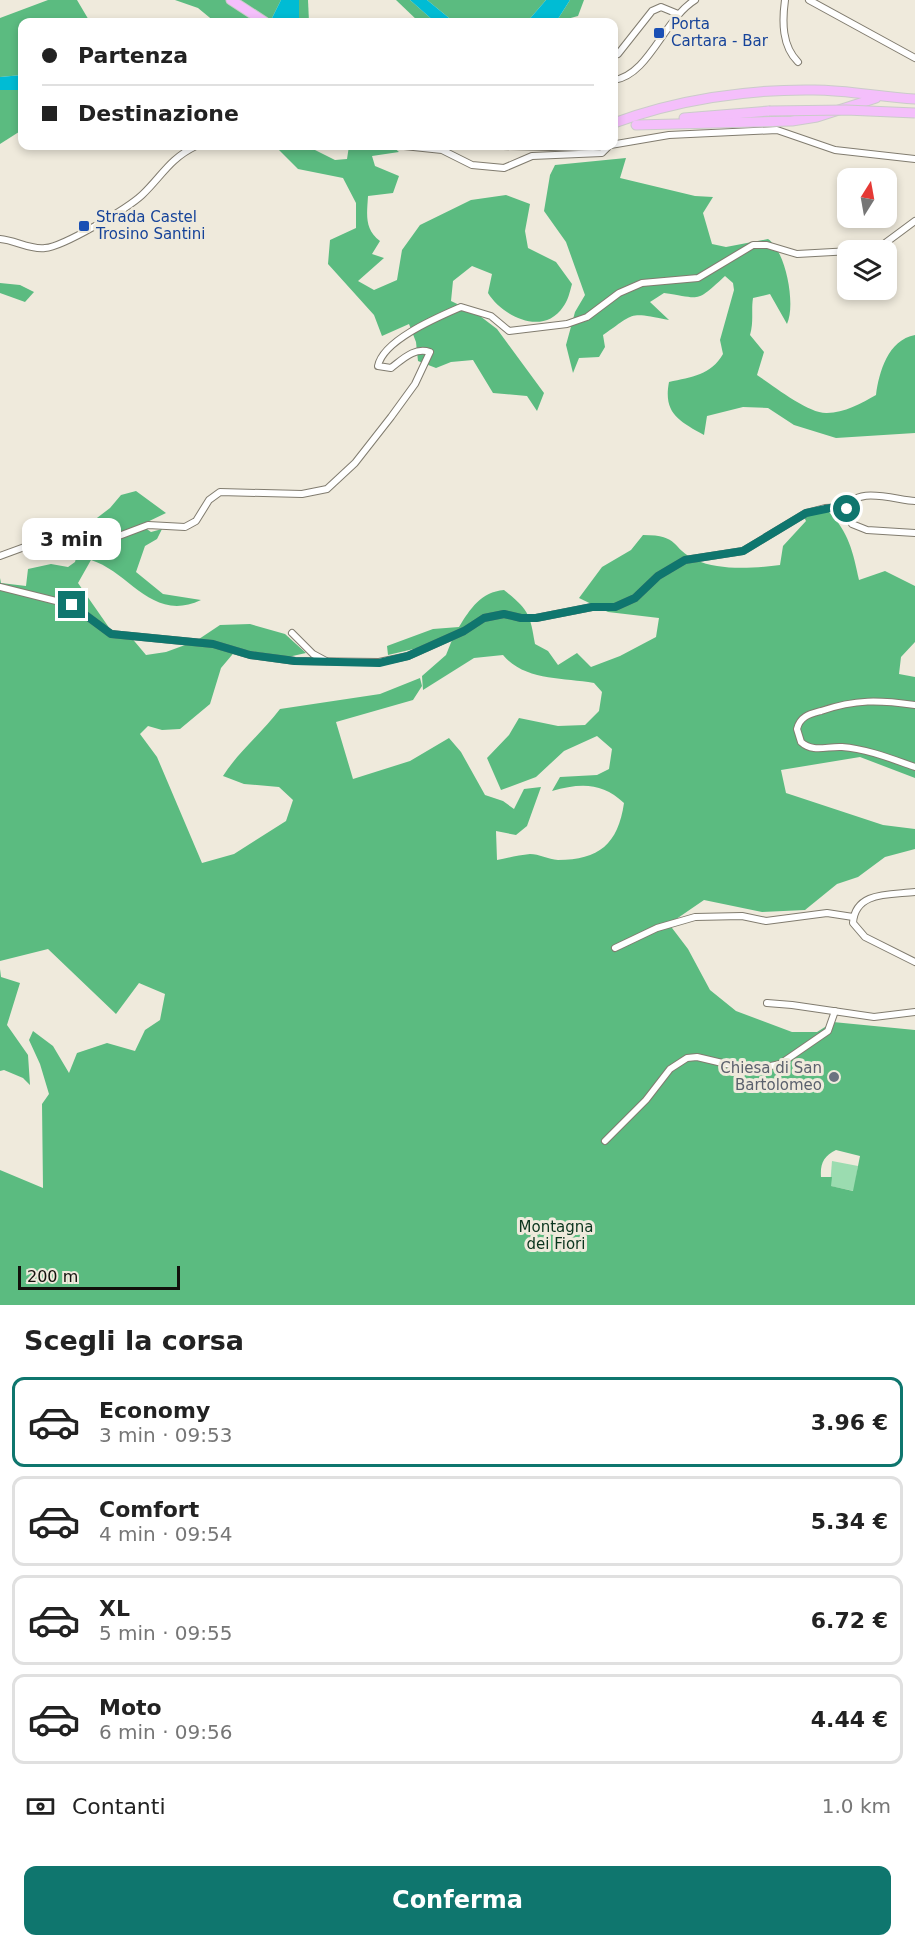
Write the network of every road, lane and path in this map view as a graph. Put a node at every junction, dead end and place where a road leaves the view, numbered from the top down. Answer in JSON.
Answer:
{"nodes":[{"id":1,"x":231,"y":0,"type":"edge"},
{"id":2,"x":695,"y":0,"type":"edge"},
{"id":3,"x":785,"y":0,"type":"edge"},
{"id":4,"x":809,"y":0,"type":"edge"},
{"id":5,"x":678,"y":14,"type":"junction"},
{"id":6,"x":259,"y":18,"type":"edge"},
{"id":7,"x":618,"y":54,"type":"dead end"},
{"id":8,"x":915,"y":58,"type":"edge"},
{"id":9,"x":798,"y":62,"type":"dead end"},
{"id":10,"x":618,"y":79,"type":"edge"},
{"id":11,"x":881,"y":97,"type":"junction"},
{"id":12,"x":915,"y":99,"type":"edge"},
{"id":13,"x":915,"y":113,"type":"edge"},
{"id":14,"x":618,"y":124,"type":"edge"},
{"id":15,"x":636,"y":124,"type":"junction"},
{"id":16,"x":618,"y":125,"type":"edge"},
{"id":17,"x":618,"y":145,"type":"edge"},
{"id":18,"x":186,"y":150,"type":"edge"},
{"id":19,"x":442,"y":150,"type":"edge"},
{"id":20,"x":605,"y":150,"type":"edge"},
{"id":21,"x":915,"y":159,"type":"edge"},
{"id":22,"x":915,"y":221,"type":"edge"},
{"id":23,"x":0,"y":239,"type":"edge"},
{"id":24,"x":915,"y":501,"type":"edge"},
{"id":25,"x":848,"y":507,"type":"junction"},
{"id":26,"x":915,"y":533,"type":"edge"},
{"id":27,"x":0,"y":556,"type":"edge"},
{"id":28,"x":0,"y":587,"type":"edge"},
{"id":29,"x":292,"y":633,"type":"dead end"},
{"id":30,"x":328,"y":662,"type":"junction"},
{"id":31,"x":915,"y":705,"type":"edge"},
{"id":32,"x":915,"y":767,"type":"edge"},
{"id":33,"x":915,"y":892,"type":"edge"},
{"id":34,"x":854,"y":917,"type":"junction"},
{"id":35,"x":615,"y":948,"type":"dead end"},
{"id":36,"x":915,"y":962,"type":"edge"},
{"id":37,"x":767,"y":1003,"type":"dead end"},
{"id":38,"x":835,"y":1011,"type":"junction"},
{"id":39,"x":915,"y":1012,"type":"edge"},
{"id":40,"x":605,"y":1141,"type":"dead end"}],
"edges":[{"from":1,"to":6,"type":"highway"},
{"from":2,"to":5,"type":"street"},
{"from":3,"to":9,"type":"street"},
{"from":4,"to":8,"type":"street"},
{"from":5,"to":7,"type":"street"},
{"from":5,"to":10,"type":"street"},
{"from":11,"to":12,"type":"highway"},
{"from":11,"to":14,"type":"highway"},
{"from":11,"to":15,"type":"highway","bridge":true},
{"from":13,"to":15,"type":"highway","bridge":true},
{"from":15,"to":16,"type":"highway"},
{"from":17,"to":21,"type":"street"},
{"from":18,"to":23,"type":"street"},
{"from":19,"to":20,"type":"street"},
{"from":22,"to":27,"type":"street"},
{"from":24,"to":25,"type":"street"},
{"from":25,"to":26,"type":"street"},
{"from":25,"to":30,"type":"street"},
{"from":28,"to":30,"type":"street"},
{"from":29,"to":30,"type":"street"},
{"from":31,"to":32,"type":"street"},
{"from":33,"to":34,"type":"street"},
{"from":34,"to":35,"type":"street"},
{"from":34,"to":36,"type":"street"},
{"from":37,"to":38,"type":"street"},
{"from":38,"to":39,"type":"street"},
{"from":38,"to":40,"type":"street"}]}
